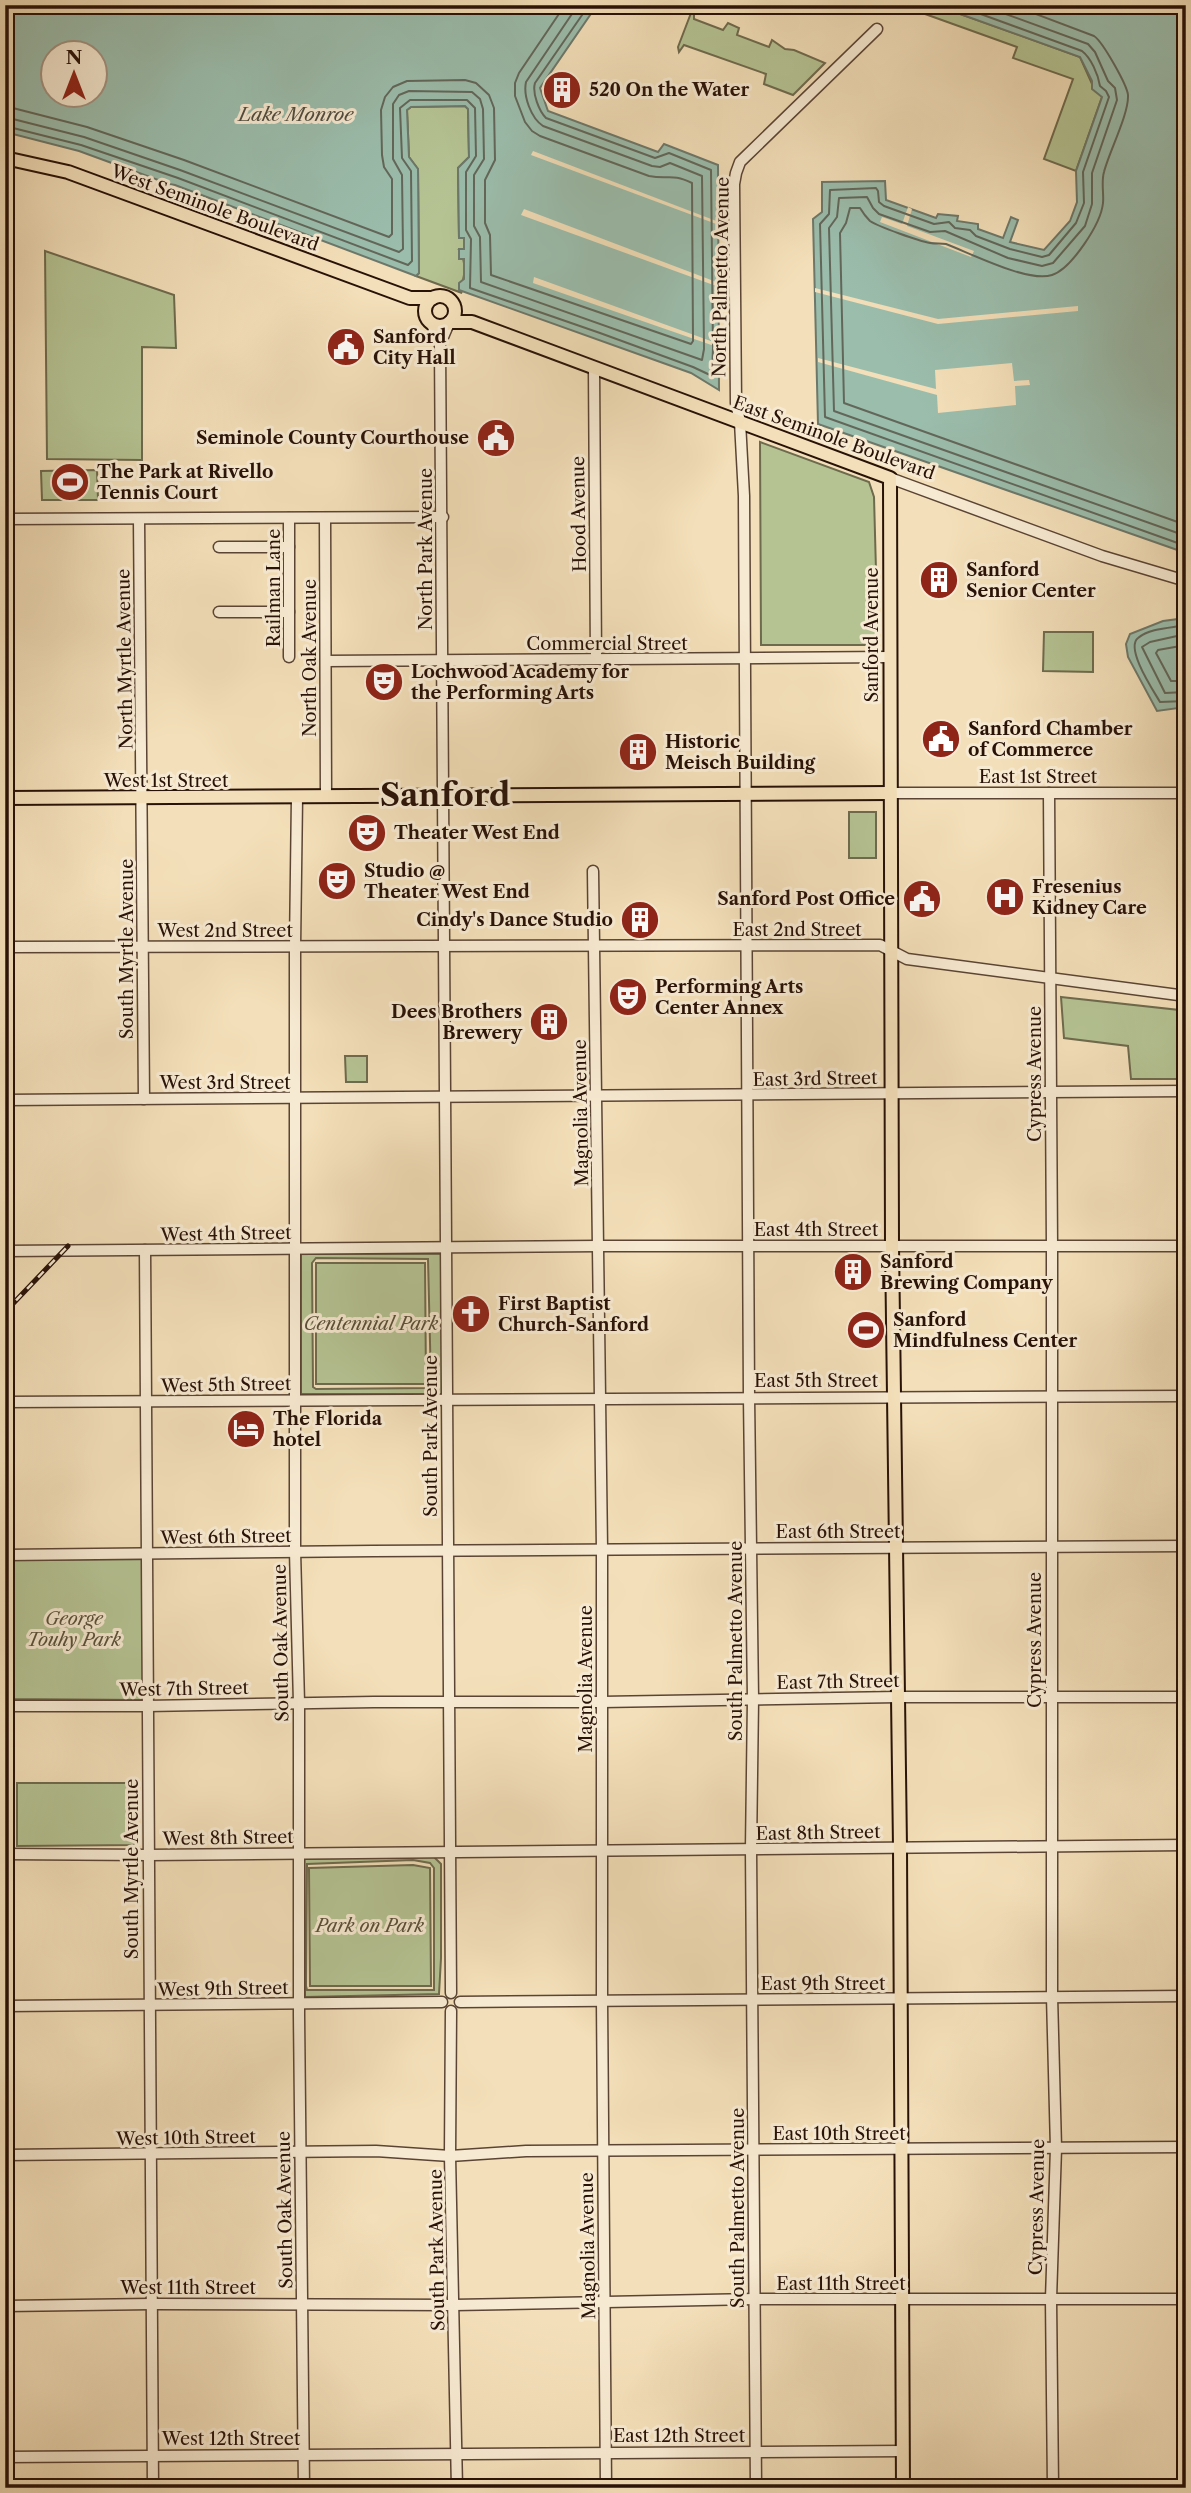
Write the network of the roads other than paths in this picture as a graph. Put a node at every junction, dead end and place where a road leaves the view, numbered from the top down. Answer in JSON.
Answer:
{"nodes":[{"id":1,"x":877,"y":29,"type":"dead end"},
{"id":2,"x":5,"y":158,"type":"edge"},
{"id":3,"x":410,"y":298,"type":"junction"},
{"id":4,"x":433,"y":298,"type":"junction"},
{"id":5,"x":454,"y":305,"type":"junction"},
{"id":6,"x":428,"y":318,"type":"junction"},
{"id":7,"x":449,"y":322,"type":"junction"},
{"id":8,"x":472,"y":322,"type":"junction"},
{"id":9,"x":440,"y":344,"type":"junction"},
{"id":10,"x":594,"y":368,"type":"junction"},
{"id":11,"x":740,"y":422,"type":"junction"},
{"id":12,"x":890,"y":478,"type":"junction"},
{"id":13,"x":443,"y":517,"type":"junction"},
{"id":14,"x":289,"y":518,"type":"junction"},
{"id":15,"x":325,"y":518,"type":"junction"},
{"id":16,"x":5,"y":519,"type":"edge"},
{"id":17,"x":139,"y":519,"type":"junction"},
{"id":18,"x":219,"y":547,"type":"dead end"},
{"id":19,"x":289,"y":547,"type":"junction"},
{"id":20,"x":1186,"y":581,"type":"edge"},
{"id":21,"x":219,"y":612,"type":"dead end"},
{"id":22,"x":289,"y":612,"type":"junction"},
{"id":23,"x":289,"y":657,"type":"dead end"},
{"id":24,"x":889,"y":657,"type":"junction"},
{"id":25,"x":745,"y":658,"type":"junction"},
{"id":26,"x":596,"y":659,"type":"junction"},
{"id":27,"x":326,"y":661,"type":"junction"},
{"id":28,"x":443,"y":661,"type":"junction"},
{"id":29,"x":890,"y":793,"type":"junction"},
{"id":30,"x":1049,"y":793,"type":"junction"},
{"id":31,"x":1186,"y":793,"type":"edge"},
{"id":32,"x":745,"y":794,"type":"junction"},
{"id":33,"x":443,"y":796,"type":"junction"},
{"id":34,"x":297,"y":797,"type":"junction"},
{"id":35,"x":327,"y":797,"type":"junction"},
{"id":36,"x":5,"y":798,"type":"edge"},
{"id":37,"x":141,"y":799,"type":"junction"},
{"id":38,"x":593,"y":871,"type":"dead end"},
{"id":39,"x":594,"y":945,"type":"junction"},
{"id":40,"x":444,"y":946,"type":"junction"},
{"id":41,"x":747,"y":946,"type":"junction"},
{"id":42,"x":5,"y":947,"type":"edge"},
{"id":43,"x":295,"y":947,"type":"junction"},
{"id":44,"x":143,"y":948,"type":"junction"},
{"id":45,"x":890,"y":951,"type":"junction"},
{"id":46,"x":1050,"y":977,"type":"junction"},
{"id":47,"x":1186,"y":996,"type":"edge"},
{"id":48,"x":1050,"y":1091,"type":"junction"},
{"id":49,"x":1186,"y":1091,"type":"edge"},
{"id":50,"x":892,"y":1094,"type":"junction"},
{"id":51,"x":596,"y":1095,"type":"junction"},
{"id":52,"x":747,"y":1096,"type":"junction"},
{"id":53,"x":295,"y":1098,"type":"junction"},
{"id":54,"x":446,"y":1098,"type":"junction"},
{"id":55,"x":144,"y":1099,"type":"junction"},
{"id":56,"x":5,"y":1100,"type":"edge"},
{"id":57,"x":892,"y":1245,"type":"junction"},
{"id":58,"x":1186,"y":1245,"type":"edge"},
{"id":59,"x":599,"y":1246,"type":"junction"},
{"id":60,"x":748,"y":1246,"type":"junction"},
{"id":61,"x":1052,"y":1246,"type":"junction"},
{"id":62,"x":296,"y":1248,"type":"junction"},
{"id":63,"x":447,"y":1249,"type":"junction"},
{"id":64,"x":145,"y":1250,"type":"junction"},
{"id":65,"x":5,"y":1251,"type":"edge"},
{"id":66,"x":1051,"y":1395,"type":"junction"},
{"id":67,"x":895,"y":1396,"type":"junction"},
{"id":68,"x":1186,"y":1396,"type":"edge"},
{"id":69,"x":748,"y":1397,"type":"junction"},
{"id":70,"x":598,"y":1398,"type":"junction"},
{"id":71,"x":447,"y":1399,"type":"junction"},
{"id":72,"x":296,"y":1400,"type":"junction"},
{"id":73,"x":5,"y":1402,"type":"edge"},
{"id":74,"x":146,"y":1402,"type":"junction"},
{"id":75,"x":1186,"y":1546,"type":"edge"},
{"id":76,"x":896,"y":1547,"type":"junction"},
{"id":77,"x":751,"y":1548,"type":"junction"},
{"id":78,"x":1051,"y":1548,"type":"junction"},
{"id":79,"x":602,"y":1549,"type":"junction"},
{"id":80,"x":295,"y":1551,"type":"junction"},
{"id":81,"x":447,"y":1551,"type":"junction"},
{"id":82,"x":147,"y":1554,"type":"junction"},
{"id":83,"x":5,"y":1555,"type":"edge"},
{"id":84,"x":898,"y":1697,"type":"junction"},
{"id":85,"x":1051,"y":1697,"type":"junction"},
{"id":86,"x":1186,"y":1697,"type":"edge"},
{"id":87,"x":753,"y":1699,"type":"junction"},
{"id":88,"x":448,"y":1702,"type":"junction"},
{"id":89,"x":602,"y":1702,"type":"junction"},
{"id":90,"x":299,"y":1703,"type":"junction"},
{"id":91,"x":5,"y":1706,"type":"edge"},
{"id":92,"x":147,"y":1706,"type":"junction"},
{"id":93,"x":1186,"y":1845,"type":"edge"},
{"id":94,"x":900,"y":1847,"type":"junction"},
{"id":95,"x":1053,"y":1847,"type":"junction"},
{"id":96,"x":751,"y":1850,"type":"junction"},
{"id":97,"x":602,"y":1851,"type":"junction"},
{"id":98,"x":450,"y":1852,"type":"junction"},
{"id":99,"x":298,"y":1853,"type":"junction"},
{"id":100,"x":5,"y":1854,"type":"edge"},
{"id":101,"x":148,"y":1855,"type":"junction"},
{"id":102,"x":451,"y":1993,"type":"junction"},
{"id":103,"x":1052,"y":1996,"type":"junction"},
{"id":104,"x":1186,"y":1996,"type":"edge"},
{"id":105,"x":753,"y":2000,"type":"junction"},
{"id":106,"x":900,"y":2000,"type":"junction"},
{"id":107,"x":602,"y":2001,"type":"junction"},
{"id":108,"x":442,"y":2002,"type":"junction"},
{"id":109,"x":460,"y":2002,"type":"junction"},
{"id":110,"x":299,"y":2004,"type":"junction"},
{"id":111,"x":5,"y":2006,"type":"edge"},
{"id":112,"x":149,"y":2006,"type":"junction"},
{"id":113,"x":451,"y":2011,"type":"junction"},
{"id":114,"x":1186,"y":2147,"type":"edge"},
{"id":115,"x":1055,"y":2148,"type":"junction"},
{"id":116,"x":603,"y":2150,"type":"junction"},
{"id":117,"x":752,"y":2150,"type":"junction"},
{"id":118,"x":900,"y":2150,"type":"junction"},
{"id":119,"x":300,"y":2152,"type":"junction"},
{"id":120,"x":5,"y":2155,"type":"edge"},
{"id":121,"x":151,"y":2155,"type":"junction"},
{"id":122,"x":450,"y":2156,"type":"junction"},
{"id":123,"x":1051,"y":2299,"type":"junction"},
{"id":124,"x":1186,"y":2299,"type":"edge"},
{"id":125,"x":754,"y":2300,"type":"junction"},
{"id":126,"x":902,"y":2300,"type":"junction"},
{"id":127,"x":604,"y":2301,"type":"junction"},
{"id":128,"x":152,"y":2304,"type":"junction"},
{"id":129,"x":302,"y":2304,"type":"junction"},
{"id":130,"x":454,"y":2305,"type":"junction"},
{"id":131,"x":5,"y":2306,"type":"edge"},
{"id":132,"x":755,"y":2451,"type":"junction"},
{"id":133,"x":903,"y":2451,"type":"junction"},
{"id":134,"x":606,"y":2452,"type":"junction"},
{"id":135,"x":456,"y":2454,"type":"junction"},
{"id":136,"x":152,"y":2455,"type":"junction"},
{"id":137,"x":303,"y":2455,"type":"junction"},
{"id":138,"x":5,"y":2457,"type":"edge"},
{"id":139,"x":153,"y":2488,"type":"edge"},
{"id":140,"x":304,"y":2488,"type":"edge"},
{"id":141,"x":457,"y":2488,"type":"edge"},
{"id":142,"x":606,"y":2488,"type":"edge"},
{"id":143,"x":756,"y":2488,"type":"edge"},
{"id":144,"x":903,"y":2488,"type":"edge"},
{"id":145,"x":1052,"y":2488,"type":"edge"}],
"edges":[{"from":1,"to":11,"type":"street","name":"North Palmetto Avenue"},
{"from":2,"to":3,"type":"main road","name":"West Seminole Boulevard"},
{"from":3,"to":4,"type":"main road","name":"West Seminole Boulevard"},
{"from":3,"to":6,"type":"main road","name":"West Seminole Boulevard"},
{"from":4,"to":5,"type":"main road","name":"West Seminole Boulevard"},
{"from":4,"to":6,"type":"main road"},
{"from":5,"to":7,"type":"main road"},
{"from":5,"to":8,"type":"main road","name":"East Seminole Boulevard"},
{"from":6,"to":7,"type":"main road"},
{"from":6,"to":9,"type":"street"},
{"from":7,"to":8,"type":"main road","name":"East Seminole Boulevard"},
{"from":7,"to":9,"type":"street"},
{"from":8,"to":10,"type":"main road","name":"East Seminole Boulevard"},
{"from":9,"to":13,"type":"street","name":"North Park Avenue"},
{"from":10,"to":11,"type":"main road","name":"East Seminole Boulevard"},
{"from":10,"to":26,"type":"street","name":"Hood Avenue"},
{"from":11,"to":12,"type":"main road","name":"East Seminole Boulevard"},
{"from":11,"to":25,"type":"street","name":"North Palmetto Avenue"},
{"from":12,"to":20,"type":"street","name":"East Seminole Boulevard"},
{"from":12,"to":24,"type":"main road","name":"Sanford Avenue"},
{"from":13,"to":15,"type":"street"},
{"from":13,"to":28,"type":"street","name":"North Park Avenue"},
{"from":14,"to":15,"type":"street"},
{"from":14,"to":17,"type":"street"},
{"from":14,"to":19,"type":"street","name":"Railman Lane"},
{"from":15,"to":27,"type":"street","name":"North Oak Avenue"},
{"from":16,"to":17,"type":"street"},
{"from":17,"to":37,"type":"street","name":"North Myrtle Avenue"},
{"from":18,"to":19,"type":"street"},
{"from":19,"to":22,"type":"street","name":"Railman Lane"},
{"from":21,"to":22,"type":"street"},
{"from":22,"to":23,"type":"street","name":"Railman Lane"},
{"from":24,"to":25,"type":"street","name":"Commercial Street"},
{"from":24,"to":29,"type":"main road","name":"Sanford Avenue"},
{"from":25,"to":26,"type":"street","name":"Commercial Street"},
{"from":25,"to":32,"type":"street","name":"North Palmetto Avenue"},
{"from":26,"to":28,"type":"street","name":"Commercial Street"},
{"from":27,"to":28,"type":"street","name":"Commercial Street"},
{"from":27,"to":35,"type":"street","name":"North Oak Avenue"},
{"from":28,"to":33,"type":"street","name":"North Park Avenue"},
{"from":29,"to":30,"type":"street","name":"East 1st Street"},
{"from":29,"to":32,"type":"main road","name":"West 1st Street"},
{"from":29,"to":45,"type":"main road","name":"Sanford Avenue"},
{"from":30,"to":31,"type":"street","name":"East 1st Street"},
{"from":30,"to":46,"type":"street","name":"Cypress Avenue"},
{"from":32,"to":33,"type":"main road","name":"West 1st Street"},
{"from":32,"to":41,"type":"street","name":"South Palmetto Avenue"},
{"from":33,"to":35,"type":"main road","name":"West 1st Street"},
{"from":33,"to":40,"type":"street","name":"South Park Avenue"},
{"from":34,"to":35,"type":"main road","name":"West 1st Street"},
{"from":34,"to":37,"type":"main road","name":"West 1st Street"},
{"from":34,"to":43,"type":"street","name":"South Oak Avenue"},
{"from":36,"to":37,"type":"main road","name":"West 1st Street"},
{"from":37,"to":44,"type":"street","name":"South Myrtle Avenue"},
{"from":38,"to":39,"type":"street","name":"Magnolia Avenue"},
{"from":39,"to":40,"type":"street","name":"East 2nd Street"},
{"from":39,"to":41,"type":"street","name":"East 2nd Street"},
{"from":39,"to":51,"type":"street","name":"Magnolia Avenue"},
{"from":40,"to":43,"type":"street","name":"West 2nd Street"},
{"from":40,"to":54,"type":"street","name":"South Park Avenue"},
{"from":41,"to":45,"type":"street","name":"East 2nd Street"},
{"from":41,"to":52,"type":"street","name":"South Palmetto Avenue"},
{"from":42,"to":44,"type":"street","name":"West 2nd Street"},
{"from":43,"to":44,"type":"street","name":"West 2nd Street"},
{"from":43,"to":53,"type":"street","name":"South Oak Avenue"},
{"from":44,"to":55,"type":"street","name":"South Myrtle Avenue"},
{"from":45,"to":46,"type":"street","name":"East 2nd Street"},
{"from":45,"to":50,"type":"main road","name":"Sanford Avenue"},
{"from":46,"to":47,"type":"street","name":"East 2nd Street"},
{"from":46,"to":48,"type":"street","name":"Cypress Avenue"},
{"from":48,"to":49,"type":"street","name":"East 3rd Street"},
{"from":48,"to":50,"type":"street","name":"East 3rd Street"},
{"from":48,"to":61,"type":"street","name":"Cypress Avenue"},
{"from":50,"to":52,"type":"street","name":"East 3rd Street"},
{"from":50,"to":57,"type":"main road","name":"Sanford Avenue"},
{"from":51,"to":52,"type":"street","name":"East 3rd Street"},
{"from":51,"to":54,"type":"street","name":"East 3rd Street"},
{"from":51,"to":59,"type":"street","name":"Magnolia Avenue"},
{"from":52,"to":60,"type":"street","name":"South Palmetto Avenue"},
{"from":53,"to":54,"type":"street","name":"West 3rd Street"},
{"from":53,"to":55,"type":"street","name":"West 3rd Street"},
{"from":53,"to":62,"type":"street","name":"South Oak Avenue"},
{"from":54,"to":63,"type":"street","name":"South Park Avenue"},
{"from":55,"to":56,"type":"street","name":"West 3rd Street"},
{"from":57,"to":60,"type":"street","name":"East 4th Street"},
{"from":57,"to":61,"type":"street","name":"East 4th Street"},
{"from":57,"to":67,"type":"main road","name":"Sanford Avenue"},
{"from":58,"to":61,"type":"street","name":"East 4th Street"},
{"from":59,"to":60,"type":"street","name":"East 4th Street"},
{"from":59,"to":63,"type":"street","name":"East 4th Street"},
{"from":59,"to":70,"type":"street","name":"Magnolia Avenue"},
{"from":60,"to":69,"type":"street","name":"South Palmetto Avenue"},
{"from":61,"to":66,"type":"street","name":"Cypress Avenue"},
{"from":62,"to":63,"type":"street","name":"West 4th Street"},
{"from":62,"to":64,"type":"street","name":"West 4th Street"},
{"from":62,"to":72,"type":"street","name":"South Oak Avenue"},
{"from":63,"to":71,"type":"street","name":"South Park Avenue"},
{"from":64,"to":65,"type":"street","name":"West 4th Street"},
{"from":64,"to":74,"type":"street","name":"South Myrtle Avenue"},
{"from":66,"to":67,"type":"street","name":"East 5th Street"},
{"from":66,"to":68,"type":"street","name":"East 5th Street"},
{"from":66,"to":78,"type":"street","name":"Cypress Avenue"},
{"from":67,"to":69,"type":"street","name":"East 5th Street"},
{"from":67,"to":76,"type":"main road","name":"Sanford Avenue"},
{"from":69,"to":70,"type":"street","name":"East 5th Street"},
{"from":69,"to":77,"type":"street","name":"South Palmetto Avenue"},
{"from":70,"to":71,"type":"street","name":"East 5th Street"},
{"from":70,"to":79,"type":"street","name":"Magnolia Avenue"},
{"from":71,"to":72,"type":"street","name":"West 5th Street"},
{"from":71,"to":81,"type":"street","name":"South Park Avenue"},
{"from":72,"to":74,"type":"street","name":"West 5th Street"},
{"from":72,"to":80,"type":"street","name":"South Oak Avenue"},
{"from":73,"to":74,"type":"street","name":"West 5th Street"},
{"from":74,"to":82,"type":"street","name":"South Myrtle Avenue"},
{"from":75,"to":78,"type":"street","name":"East 6th Street"},
{"from":76,"to":77,"type":"street","name":"East 6th Street"},
{"from":76,"to":78,"type":"street","name":"East 6th Street"},
{"from":76,"to":84,"type":"main road","name":"Sanford Avenue"},
{"from":77,"to":79,"type":"street","name":"East 6th Street"},
{"from":77,"to":87,"type":"street","name":"South Palmetto Avenue"},
{"from":78,"to":85,"type":"street","name":"Cypress Avenue"},
{"from":79,"to":81,"type":"street","name":"East 6th Street"},
{"from":79,"to":89,"type":"street","name":"Magnolia Avenue"},
{"from":80,"to":81,"type":"street","name":"West 6th Street"},
{"from":80,"to":82,"type":"street","name":"West 6th Street"},
{"from":80,"to":90,"type":"street","name":"South Oak Avenue"},
{"from":81,"to":88,"type":"street","name":"South Park Avenue"},
{"from":82,"to":83,"type":"street","name":"West 6th Street"},
{"from":82,"to":92,"type":"street","name":"South Myrtle Avenue"},
{"from":84,"to":85,"type":"street","name":"East 7th Street"},
{"from":84,"to":87,"type":"street","name":"East 7th Street"},
{"from":84,"to":94,"type":"main road","name":"Sanford Avenue"},
{"from":85,"to":86,"type":"street","name":"East 7th Street"},
{"from":85,"to":95,"type":"street","name":"Cypress Avenue"},
{"from":87,"to":89,"type":"street","name":"East 7th Street"},
{"from":87,"to":96,"type":"street","name":"South Palmetto Avenue"},
{"from":88,"to":89,"type":"street","name":"East 7th Street"},
{"from":88,"to":90,"type":"street","name":"West 7th Street"},
{"from":88,"to":98,"type":"street","name":"South Park Avenue"},
{"from":89,"to":97,"type":"street","name":"Magnolia Avenue"},
{"from":90,"to":92,"type":"street","name":"West 7th Street"},
{"from":90,"to":99,"type":"street","name":"South Oak Avenue"},
{"from":91,"to":92,"type":"street","name":"West 7th Street"},
{"from":92,"to":101,"type":"street","name":"South Myrtle Avenue"},
{"from":93,"to":95,"type":"street","name":"East 8th Street"},
{"from":94,"to":95,"type":"street","name":"East 8th Street"},
{"from":94,"to":96,"type":"street","name":"East 8th Street"},
{"from":94,"to":106,"type":"main road","name":"Sanford Avenue"},
{"from":95,"to":103,"type":"street","name":"Cypress Avenue"},
{"from":96,"to":97,"type":"street","name":"East 8th Street"},
{"from":96,"to":105,"type":"street","name":"South Palmetto Avenue"},
{"from":97,"to":98,"type":"street","name":"East 8th Street"},
{"from":97,"to":107,"type":"street","name":"Magnolia Avenue"},
{"from":98,"to":99,"type":"street","name":"West 8th Street"},
{"from":98,"to":102,"type":"street","name":"South Park Avenue"},
{"from":99,"to":101,"type":"street","name":"West 8th Street"},
{"from":99,"to":110,"type":"street","name":"South Oak Avenue"},
{"from":100,"to":101,"type":"street","name":"West 8th Street"},
{"from":101,"to":112,"type":"street","name":"South Myrtle Avenue"},
{"from":102,"to":108,"type":"street"},
{"from":102,"to":109,"type":"street"},
{"from":103,"to":104,"type":"street","name":"East 9th Street"},
{"from":103,"to":106,"type":"street","name":"East 9th Street"},
{"from":103,"to":115,"type":"street","name":"Cypress Avenue"},
{"from":105,"to":106,"type":"street","name":"East 9th Street"},
{"from":105,"to":107,"type":"street","name":"East 9th Street"},
{"from":105,"to":117,"type":"street","name":"South Palmetto Avenue"},
{"from":106,"to":118,"type":"main road","name":"Sanford Avenue"},
{"from":107,"to":109,"type":"street","name":"East 9th Street"},
{"from":107,"to":116,"type":"street","name":"Magnolia Avenue"},
{"from":108,"to":110,"type":"street","name":"West 9th Street"},
{"from":108,"to":113,"type":"street"},
{"from":109,"to":113,"type":"street"},
{"from":110,"to":112,"type":"street","name":"West 9th Street"},
{"from":110,"to":119,"type":"street","name":"South Oak Avenue"},
{"from":111,"to":112,"type":"street","name":"West 9th Street"},
{"from":112,"to":121,"type":"street","name":"South Myrtle Avenue"},
{"from":113,"to":122,"type":"street","name":"South Park Avenue"},
{"from":114,"to":115,"type":"street","name":"East 10th Street"},
{"from":115,"to":118,"type":"street","name":"East 10th Street"},
{"from":115,"to":123,"type":"street","name":"Cypress Avenue"},
{"from":116,"to":117,"type":"street","name":"East 10th Street"},
{"from":116,"to":122,"type":"street","name":"East 10th Street"},
{"from":116,"to":127,"type":"street","name":"Magnolia Avenue"},
{"from":117,"to":118,"type":"street","name":"East 10th Street"},
{"from":117,"to":125,"type":"street","name":"South Palmetto Avenue"},
{"from":118,"to":126,"type":"main road","name":"Sanford Avenue"},
{"from":119,"to":121,"type":"street","name":"West 10th Street"},
{"from":119,"to":122,"type":"street","name":"West 10th Street"},
{"from":119,"to":129,"type":"street","name":"South Oak Avenue"},
{"from":120,"to":121,"type":"street","name":"West 10th Street"},
{"from":121,"to":128,"type":"street","name":"South Myrtle Avenue"},
{"from":122,"to":130,"type":"street","name":"South Park Avenue"},
{"from":123,"to":124,"type":"street","name":"East 11th Street"},
{"from":123,"to":126,"type":"street","name":"East 11th Street"},
{"from":123,"to":145,"type":"street","name":"Cypress Avenue"},
{"from":125,"to":126,"type":"street","name":"East 11th Street"},
{"from":125,"to":127,"type":"street","name":"East 11th Street"},
{"from":125,"to":132,"type":"street","name":"South Palmetto Avenue"},
{"from":126,"to":133,"type":"main road","name":"Sanford Avenue"},
{"from":127,"to":130,"type":"street","name":"East 11th Street"},
{"from":127,"to":134,"type":"street","name":"Magnolia Avenue"},
{"from":128,"to":129,"type":"street","name":"West 11th Street"},
{"from":128,"to":131,"type":"street","name":"West 11th Street"},
{"from":128,"to":136,"type":"street","name":"South Myrtle Avenue"},
{"from":129,"to":130,"type":"street","name":"West 11th Street"},
{"from":129,"to":137,"type":"street","name":"South Oak Avenue"},
{"from":130,"to":135,"type":"street","name":"South Park Avenue"},
{"from":132,"to":133,"type":"street","name":"East 12th Street"},
{"from":132,"to":134,"type":"street","name":"East 12th Street"},
{"from":132,"to":143,"type":"street","name":"South Palmetto Avenue"},
{"from":133,"to":144,"type":"main road","name":"Sanford Avenue"},
{"from":134,"to":135,"type":"street","name":"East 12th Street"},
{"from":134,"to":142,"type":"street","name":"Magnolia Avenue"},
{"from":135,"to":137,"type":"street","name":"West 12th Street"},
{"from":135,"to":141,"type":"street","name":"South Park Avenue"},
{"from":136,"to":137,"type":"street","name":"West 12th Street"},
{"from":136,"to":138,"type":"street","name":"West 12th Street"},
{"from":136,"to":139,"type":"street","name":"South Myrtle Avenue"},
{"from":137,"to":140,"type":"street","name":"South Oak Avenue"}]}
